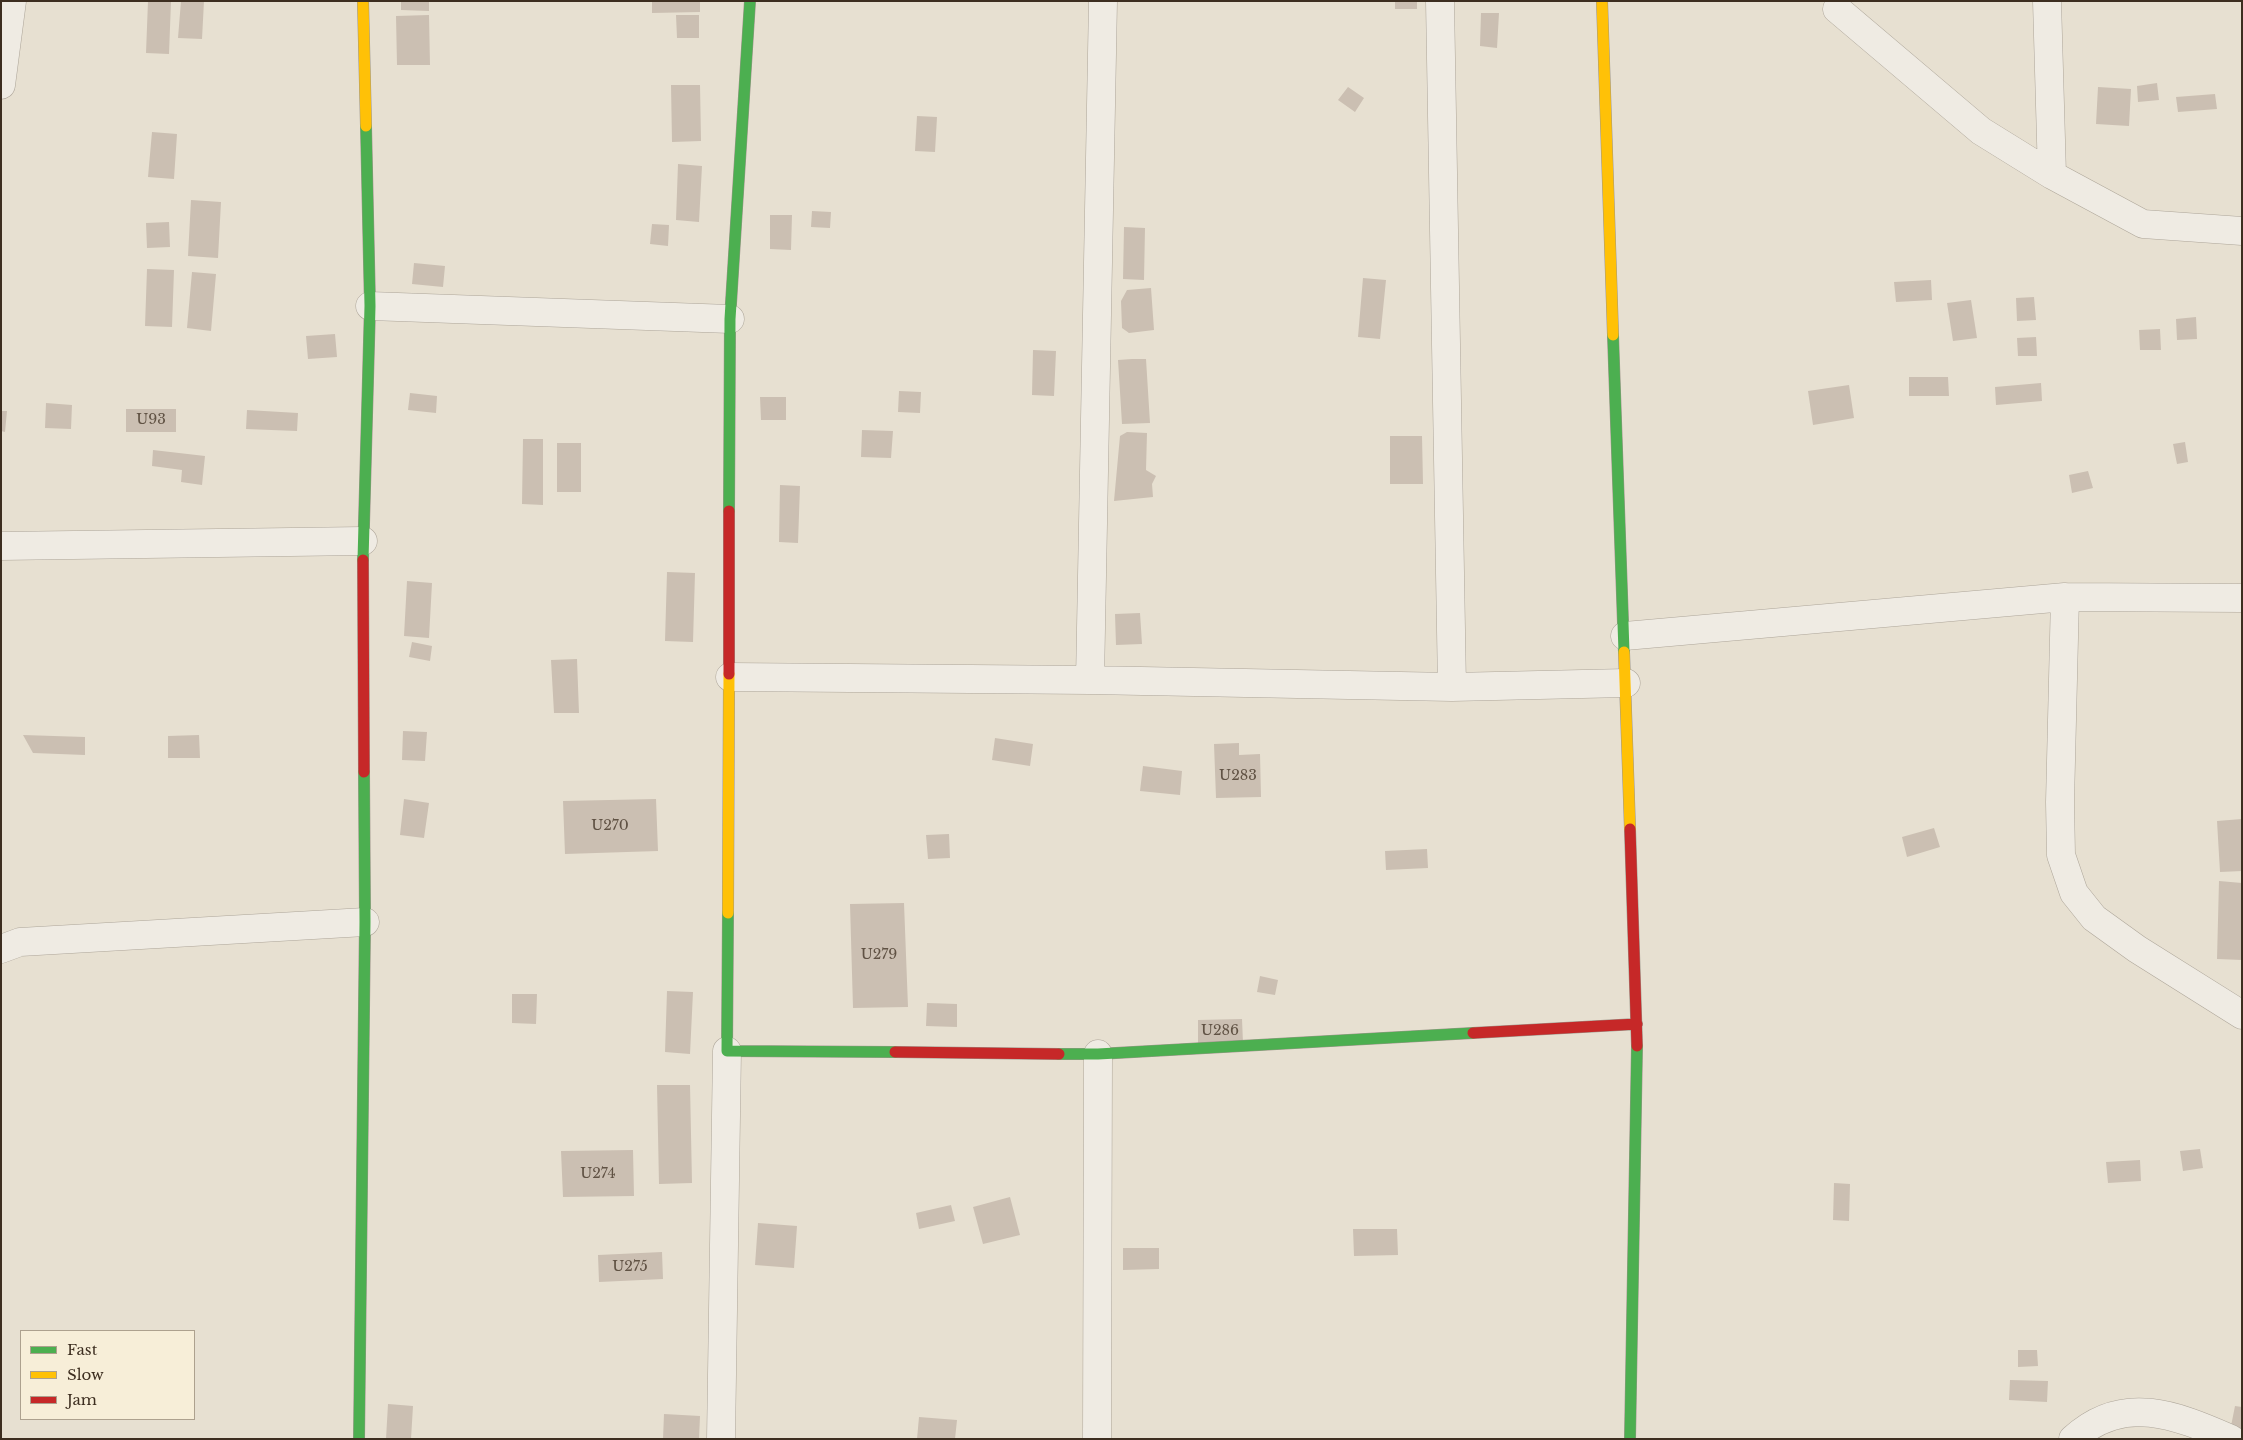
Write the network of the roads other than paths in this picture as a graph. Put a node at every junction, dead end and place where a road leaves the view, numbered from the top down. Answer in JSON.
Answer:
{"nodes":[{"id":1,"x":12,"y":1,"type":"edge"},
{"id":2,"x":363,"y":1,"type":"edge"},
{"id":3,"x":750,"y":1,"type":"edge"},
{"id":4,"x":1103,"y":1,"type":"edge"},
{"id":5,"x":1440,"y":1,"type":"edge"},
{"id":6,"x":1602,"y":1,"type":"edge"},
{"id":7,"x":2047,"y":1,"type":"edge"},
{"id":8,"x":1837,"y":9,"type":"dead end"},
{"id":9,"x":1,"y":85,"type":"edge"},
{"id":10,"x":2052,"y":176,"type":"junction"},
{"id":11,"x":2242,"y":231,"type":"edge"},
{"id":12,"x":370,"y":306,"type":"junction"},
{"id":13,"x":730,"y":319,"type":"junction"},
{"id":14,"x":363,"y":542,"type":"junction"},
{"id":15,"x":1,"y":546,"type":"edge"},
{"id":16,"x":2064,"y":597,"type":"junction"},
{"id":17,"x":2242,"y":598,"type":"edge"},
{"id":18,"x":1624,"y":636,"type":"junction"},
{"id":19,"x":730,"y":677,"type":"junction"},
{"id":20,"x":1090,"y":680,"type":"junction"},
{"id":21,"x":1626,"y":683,"type":"junction"},
{"id":22,"x":1452,"y":688,"type":"junction"},
{"id":23,"x":365,"y":922,"type":"junction"},
{"id":24,"x":1,"y":949,"type":"edge"},
{"id":25,"x":2242,"y":1015,"type":"edge"},
{"id":26,"x":1637,"y":1024,"type":"junction"},
{"id":27,"x":727,"y":1051,"type":"junction"},
{"id":28,"x":1098,"y":1054,"type":"junction"},
{"id":29,"x":359,"y":1439,"type":"edge"},
{"id":30,"x":721,"y":1439,"type":"edge"},
{"id":31,"x":1097,"y":1439,"type":"edge"},
{"id":32,"x":1630,"y":1439,"type":"edge"},
{"id":33,"x":2073,"y":1439,"type":"edge"},
{"id":34,"x":2230,"y":1439,"type":"edge"}],
"edges":[{"from":1,"to":9,"type":"street"},
{"from":2,"to":12,"type":"street"},
{"from":3,"to":13,"type":"street"},
{"from":4,"to":20,"type":"street"},
{"from":5,"to":22,"type":"street"},
{"from":6,"to":18,"type":"street"},
{"from":7,"to":10,"type":"street"},
{"from":8,"to":10,"type":"street"},
{"from":10,"to":11,"type":"street"},
{"from":12,"to":13,"type":"street"},
{"from":12,"to":14,"type":"street"},
{"from":13,"to":19,"type":"street"},
{"from":14,"to":15,"type":"street"},
{"from":14,"to":23,"type":"street"},
{"from":16,"to":17,"type":"street"},
{"from":16,"to":18,"type":"street"},
{"from":16,"to":25,"type":"street"},
{"from":18,"to":21,"type":"street"},
{"from":19,"to":20,"type":"street"},
{"from":19,"to":27,"type":"street"},
{"from":20,"to":22,"type":"street"},
{"from":21,"to":22,"type":"street"},
{"from":21,"to":26,"type":"street"},
{"from":23,"to":24,"type":"street"},
{"from":23,"to":29,"type":"street"},
{"from":26,"to":28,"type":"street"},
{"from":26,"to":32,"type":"street"},
{"from":27,"to":28,"type":"street"},
{"from":27,"to":30,"type":"street"},
{"from":28,"to":31,"type":"street"},
{"from":33,"to":34,"type":"street"}]}
